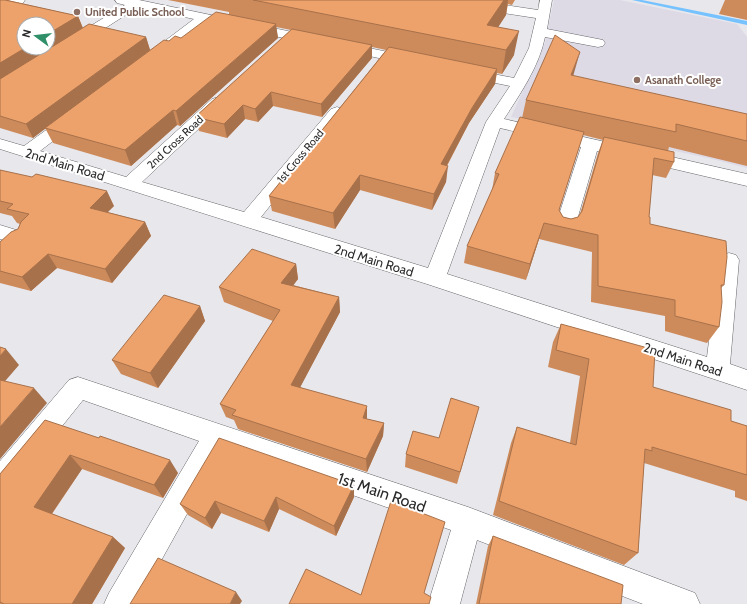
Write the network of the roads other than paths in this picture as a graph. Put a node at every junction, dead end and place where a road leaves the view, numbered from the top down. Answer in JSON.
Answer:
{"nodes":[{"id":1,"x":19,"y":0,"type":"edge"},
{"id":2,"x":121,"y":0,"type":"edge"},
{"id":3,"x":546,"y":0,"type":"edge"},
{"id":4,"x":136,"y":3,"type":"junction"},
{"id":5,"x":468,"y":3,"type":"edge"},
{"id":6,"x":0,"y":10,"type":"edge"},
{"id":7,"x":543,"y":15,"type":"junction"},
{"id":8,"x":204,"y":18,"type":"junction"},
{"id":9,"x":540,"y":32,"type":"junction"},
{"id":10,"x":598,"y":43,"type":"dead end"},
{"id":11,"x":65,"y":48,"type":"edge"},
{"id":12,"x":422,"y":63,"type":"edge"},
{"id":13,"x":141,"y":66,"type":"edge"},
{"id":14,"x":452,"y":69,"type":"edge"},
{"id":15,"x":519,"y":83,"type":"junction"},
{"id":16,"x":227,"y":93,"type":"edge"},
{"id":17,"x":349,"y":98,"type":"edge"},
{"id":18,"x":84,"y":109,"type":"edge"},
{"id":19,"x":494,"y":122,"type":"junction"},
{"id":20,"x":0,"y":144,"type":"edge"},
{"id":21,"x":591,"y":144,"type":"junction"},
{"id":22,"x":27,"y":152,"type":"junction"},
{"id":23,"x":747,"y":180,"type":"edge"},
{"id":24,"x":129,"y":184,"type":"junction"},
{"id":25,"x":247,"y":221,"type":"junction"},
{"id":26,"x":565,"y":227,"type":"edge"},
{"id":27,"x":0,"y":232,"type":"edge"},
{"id":28,"x":19,"y":238,"type":"edge"},
{"id":29,"x":729,"y":260,"type":"dead end"},
{"id":30,"x":435,"y":278,"type":"junction"},
{"id":31,"x":717,"y":371,"type":"junction"},
{"id":32,"x":747,"y":380,"type":"edge"},
{"id":33,"x":217,"y":436,"type":"junction"},
{"id":34,"x":0,"y":482,"type":"edge"},
{"id":35,"x":468,"y":522,"type":"junction"},
{"id":36,"x":120,"y":604,"type":"edge"},
{"id":37,"x":444,"y":604,"type":"edge"},
{"id":38,"x":684,"y":604,"type":"edge"}],
"edges":[{"from":1,"to":6,"type":"street"},
{"from":2,"to":4,"type":"street"},
{"from":3,"to":7,"type":"street"},
{"from":4,"to":8,"type":"street"},
{"from":4,"to":11,"type":"street"},
{"from":5,"to":7,"type":"street"},
{"from":7,"to":9,"type":"street"},
{"from":8,"to":12,"type":"street"},
{"from":8,"to":13,"type":"street"},
{"from":9,"to":10,"type":"street"},
{"from":9,"to":15,"type":"street"},
{"from":14,"to":15,"type":"street"},
{"from":15,"to":19,"type":"street"},
{"from":16,"to":24,"type":"street","name":"2nd Cross Road"},
{"from":17,"to":25,"type":"street","name":"1st Cross Road"},
{"from":18,"to":22,"type":"street"},
{"from":19,"to":21,"type":"street"},
{"from":19,"to":30,"type":"street"},
{"from":20,"to":22,"type":"street","name":"2nd Main Road"},
{"from":21,"to":23,"type":"street"},
{"from":21,"to":26,"type":"street"},
{"from":22,"to":24,"type":"street","name":"2nd Main Road"},
{"from":24,"to":25,"type":"street","name":"2nd Main Road"},
{"from":25,"to":30,"type":"street","name":"2nd Main Road"},
{"from":27,"to":28,"type":"street"},
{"from":29,"to":31,"type":"street"},
{"from":30,"to":31,"type":"street","name":"2nd Main Road"},
{"from":31,"to":32,"type":"street","name":"2nd Main Road"},
{"from":33,"to":34,"type":"street","name":"1st Main Road"},
{"from":33,"to":35,"type":"street","name":"1st Main Road"},
{"from":33,"to":36,"type":"street"},
{"from":35,"to":37,"type":"street"},
{"from":35,"to":38,"type":"street","name":"1st Main Road"}]}
